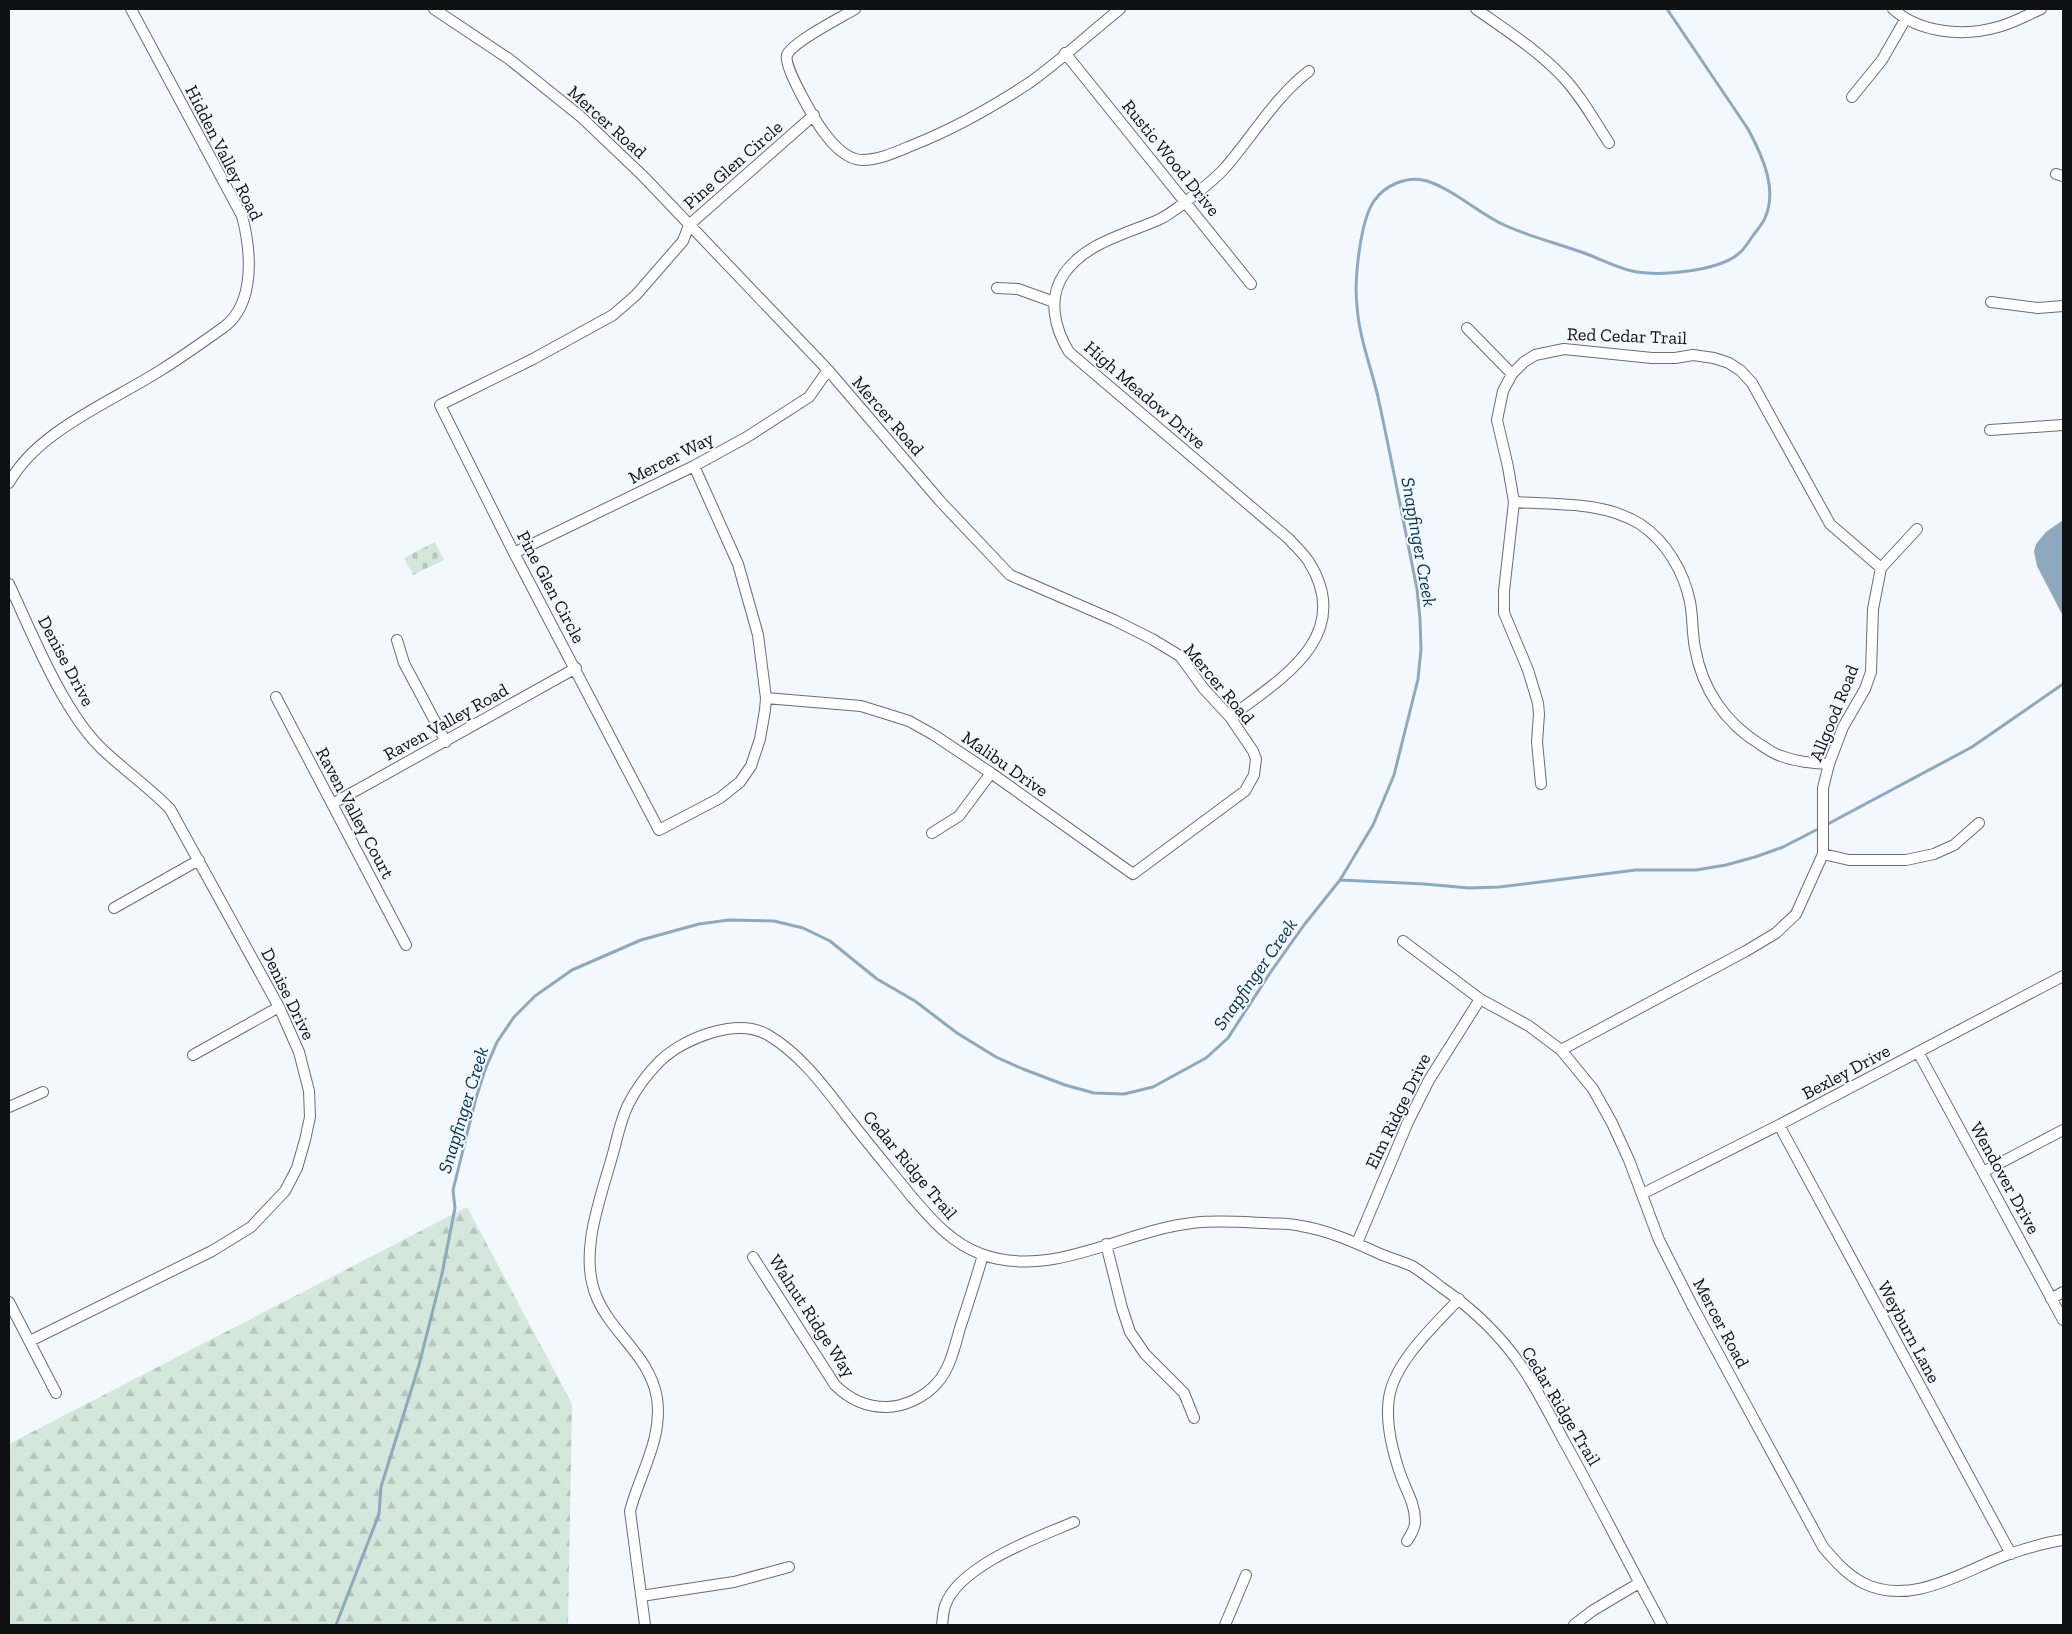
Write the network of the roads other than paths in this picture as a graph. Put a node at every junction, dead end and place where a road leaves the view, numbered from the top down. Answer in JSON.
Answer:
{"nodes":[{"id":1,"x":131,"y":9,"type":"edge"},
{"id":2,"x":434,"y":9,"type":"edge"},
{"id":3,"x":856,"y":9,"type":"edge"},
{"id":4,"x":1120,"y":9,"type":"edge"},
{"id":5,"x":1476,"y":9,"type":"edge"},
{"id":6,"x":1893,"y":9,"type":"edge"},
{"id":7,"x":2041,"y":9,"type":"edge"},
{"id":8,"x":1905,"y":20,"type":"junction"},
{"id":9,"x":1065,"y":53,"type":"junction"},
{"id":10,"x":1309,"y":71,"type":"dead end"},
{"id":11,"x":1852,"y":97,"type":"dead end"},
{"id":12,"x":814,"y":115,"type":"junction"},
{"id":13,"x":1609,"y":143,"type":"dead end"},
{"id":14,"x":1185,"y":202,"type":"junction"},
{"id":15,"x":689,"y":225,"type":"junction"},
{"id":16,"x":1251,"y":284,"type":"dead end"},
{"id":17,"x":997,"y":288,"type":"dead end"},
{"id":18,"x":1054,"y":302,"type":"junction"},
{"id":19,"x":1991,"y":302,"type":"dead end"},
{"id":20,"x":2063,"y":306,"type":"edge"},
{"id":21,"x":1468,"y":328,"type":"dead end"},
{"id":22,"x":828,"y":370,"type":"junction"},
{"id":23,"x":1512,"y":374,"type":"junction"},
{"id":24,"x":2063,"y":424,"type":"edge"},
{"id":25,"x":1990,"y":430,"type":"dead end"},
{"id":26,"x":694,"y":466,"type":"junction"},
{"id":27,"x":9,"y":484,"type":"edge"},
{"id":28,"x":1514,"y":502,"type":"junction"},
{"id":29,"x":1916,"y":529,"type":"dead end"},
{"id":30,"x":514,"y":553,"type":"junction"},
{"id":31,"x":1881,"y":568,"type":"junction"},
{"id":32,"x":9,"y":584,"type":"edge"},
{"id":33,"x":397,"y":640,"type":"dead end"},
{"id":34,"x":576,"y":668,"type":"junction"},
{"id":35,"x":276,"y":697,"type":"dead end"},
{"id":36,"x":766,"y":698,"type":"junction"},
{"id":37,"x":1230,"y":718,"type":"junction"},
{"id":38,"x":446,"y":742,"type":"junction"},
{"id":39,"x":1829,"y":764,"type":"junction"},
{"id":40,"x":991,"y":773,"type":"junction"},
{"id":41,"x":1541,"y":784,"type":"dead end"},
{"id":42,"x":332,"y":804,"type":"junction"},
{"id":43,"x":1979,"y":823,"type":"dead end"},
{"id":44,"x":1198,"y":825,"type":"joint"},
{"id":45,"x":932,"y":833,"type":"dead end"},
{"id":46,"x":1823,"y":854,"type":"junction"},
{"id":47,"x":200,"y":860,"type":"junction"},
{"id":48,"x":114,"y":908,"type":"dead end"},
{"id":49,"x":1404,"y":941,"type":"dead end"},
{"id":50,"x":406,"y":945,"type":"dead end"},
{"id":51,"x":2063,"y":976,"type":"edge"},
{"id":52,"x":1480,"y":1000,"type":"junction"},
{"id":53,"x":279,"y":1007,"type":"junction"},
{"id":54,"x":1561,"y":1050,"type":"junction"},
{"id":55,"x":1918,"y":1052,"type":"junction"},
{"id":56,"x":193,"y":1055,"type":"dead end"},
{"id":57,"x":43,"y":1092,"type":"dead end"},
{"id":58,"x":9,"y":1107,"type":"edge"},
{"id":59,"x":1779,"y":1125,"type":"junction"},
{"id":60,"x":2063,"y":1130,"type":"edge"},
{"id":61,"x":1983,"y":1172,"type":"junction"},
{"id":62,"x":1642,"y":1194,"type":"junction"},
{"id":63,"x":1357,"y":1243,"type":"junction"},
{"id":64,"x":1106,"y":1244,"type":"junction"},
{"id":65,"x":983,"y":1255,"type":"junction"},
{"id":66,"x":754,"y":1258,"type":"dead end"},
{"id":67,"x":2063,"y":1292,"type":"edge"},
{"id":68,"x":1459,"y":1299,"type":"junction"},
{"id":69,"x":2052,"y":1299,"type":"junction"},
{"id":70,"x":9,"y":1302,"type":"edge"},
{"id":71,"x":2063,"y":1320,"type":"edge"},
{"id":72,"x":30,"y":1342,"type":"junction"},
{"id":73,"x":56,"y":1392,"type":"dead end"},
{"id":74,"x":1194,"y":1418,"type":"dead end"},
{"id":75,"x":1074,"y":1522,"type":"dead end"},
{"id":76,"x":2063,"y":1540,"type":"edge"},
{"id":77,"x":1407,"y":1541,"type":"dead end"},
{"id":78,"x":2011,"y":1554,"type":"junction"},
{"id":79,"x":789,"y":1567,"type":"dead end"},
{"id":80,"x":1246,"y":1575,"type":"dead end"},
{"id":81,"x":1638,"y":1583,"type":"junction"},
{"id":82,"x":641,"y":1596,"type":"junction"},
{"id":83,"x":645,"y":1625,"type":"edge"},
{"id":84,"x":942,"y":1625,"type":"edge"},
{"id":85,"x":1224,"y":1625,"type":"edge"},
{"id":86,"x":1574,"y":1625,"type":"edge"},
{"id":87,"x":1662,"y":1625,"type":"edge"}],
"edges":[{"from":1,"to":27,"type":"street","name":"Hidden Valley Road"},
{"from":2,"to":15,"type":"street","name":"Mercer Road"},
{"from":3,"to":12,"type":"street"},
{"from":4,"to":9,"type":"street"},
{"from":5,"to":13,"type":"street"},
{"from":6,"to":8,"type":"street"},
{"from":7,"to":8,"type":"street"},
{"from":8,"to":11,"type":"street"},
{"from":9,"to":12,"type":"street"},
{"from":9,"to":14,"type":"street","name":"Rustic Wood Drive"},
{"from":10,"to":14,"type":"street","name":"High Meadow Drive"},
{"from":12,"to":15,"type":"street","name":"Pine Glen Circle"},
{"from":14,"to":16,"type":"street","name":"Rustic Wood Drive"},
{"from":14,"to":18,"type":"street","name":"High Meadow Drive"},
{"from":15,"to":22,"type":"street","name":"Mercer Road"},
{"from":15,"to":30,"type":"street","name":"Pine Glen Circle"},
{"from":17,"to":18,"type":"street"},
{"from":18,"to":37,"type":"street","name":"High Meadow Drive"},
{"from":19,"to":20,"type":"street"},
{"from":21,"to":23,"type":"street"},
{"from":22,"to":26,"type":"street","name":"Mercer Way"},
{"from":22,"to":37,"type":"street","name":"Mercer Road"},
{"from":23,"to":28,"type":"street","name":"Red Cedar Trail"},
{"from":23,"to":31,"type":"street","name":"Red Cedar Trail"},
{"from":24,"to":25,"type":"street"},
{"from":26,"to":30,"type":"street","name":"Mercer Way"},
{"from":26,"to":36,"type":"street","name":"Pine Glen Circle"},
{"from":28,"to":39,"type":"street"},
{"from":28,"to":41,"type":"street","name":"Red Cedar Trail"},
{"from":29,"to":31,"type":"street"},
{"from":30,"to":34,"type":"street","name":"Pine Glen Circle"},
{"from":31,"to":39,"type":"street","name":"Allgood Road"},
{"from":32,"to":47,"type":"street","name":"Denise Drive"},
{"from":33,"to":38,"type":"street"},
{"from":34,"to":36,"type":"street","name":"Pine Glen Circle"},
{"from":34,"to":38,"type":"street","name":"Raven Valley Road"},
{"from":35,"to":42,"type":"street","name":"Raven Valley Court"},
{"from":36,"to":40,"type":"street","name":"Malibu Drive"},
{"from":37,"to":44,"type":"street","name":"Mercer Road"},
{"from":38,"to":42,"type":"street","name":"Raven Valley Road"},
{"from":39,"to":46,"type":"street","name":"Allgood Road"},
{"from":40,"to":44,"type":"street","name":"Malibu Drive"},
{"from":40,"to":45,"type":"street"},
{"from":42,"to":50,"type":"street","name":"Raven Valley Court"},
{"from":43,"to":46,"type":"street"},
{"from":46,"to":54,"type":"street","name":"Allgood Road"},
{"from":47,"to":48,"type":"street"},
{"from":47,"to":53,"type":"street","name":"Denise Drive"},
{"from":49,"to":52,"type":"street","name":"Mercer Road"},
{"from":51,"to":55,"type":"street","name":"Bexley Drive"},
{"from":52,"to":54,"type":"street","name":"Mercer Road"},
{"from":52,"to":63,"type":"street","name":"Elm Ridge Drive"},
{"from":53,"to":56,"type":"street"},
{"from":53,"to":72,"type":"street","name":"Denise Drive"},
{"from":54,"to":62,"type":"street","name":"Mercer Road"},
{"from":55,"to":59,"type":"street","name":"Bexley Drive"},
{"from":55,"to":61,"type":"street","name":"Wendover Drive"},
{"from":57,"to":58,"type":"street"},
{"from":59,"to":62,"type":"street","name":"Bexley Drive"},
{"from":59,"to":78,"type":"street","name":"Weyburn Lane"},
{"from":60,"to":61,"type":"street"},
{"from":61,"to":69,"type":"street","name":"Wendover Drive"},
{"from":62,"to":78,"type":"street","name":"Mercer Road"},
{"from":63,"to":64,"type":"street","name":"Cedar Ridge Trail"},
{"from":63,"to":68,"type":"street","name":"Cedar Ridge Trail"},
{"from":64,"to":65,"type":"street","name":"Cedar Ridge Trail"},
{"from":64,"to":74,"type":"street"},
{"from":65,"to":66,"type":"street","name":"Walnut Ridge Way"},
{"from":65,"to":82,"type":"street","name":"Cedar Ridge Trail"},
{"from":67,"to":69,"type":"street"},
{"from":68,"to":77,"type":"street"},
{"from":68,"to":81,"type":"street","name":"Cedar Ridge Trail"},
{"from":69,"to":71,"type":"street","name":"Wendover Drive"},
{"from":70,"to":72,"type":"street"},
{"from":72,"to":73,"type":"street"},
{"from":75,"to":84,"type":"street"},
{"from":76,"to":78,"type":"street","name":"Mercer Road"},
{"from":79,"to":82,"type":"street"},
{"from":80,"to":85,"type":"street"},
{"from":81,"to":86,"type":"street"},
{"from":81,"to":87,"type":"street","name":"Cedar Ridge Trail"},
{"from":82,"to":83,"type":"street","name":"Cedar Ridge Trail"}]}
